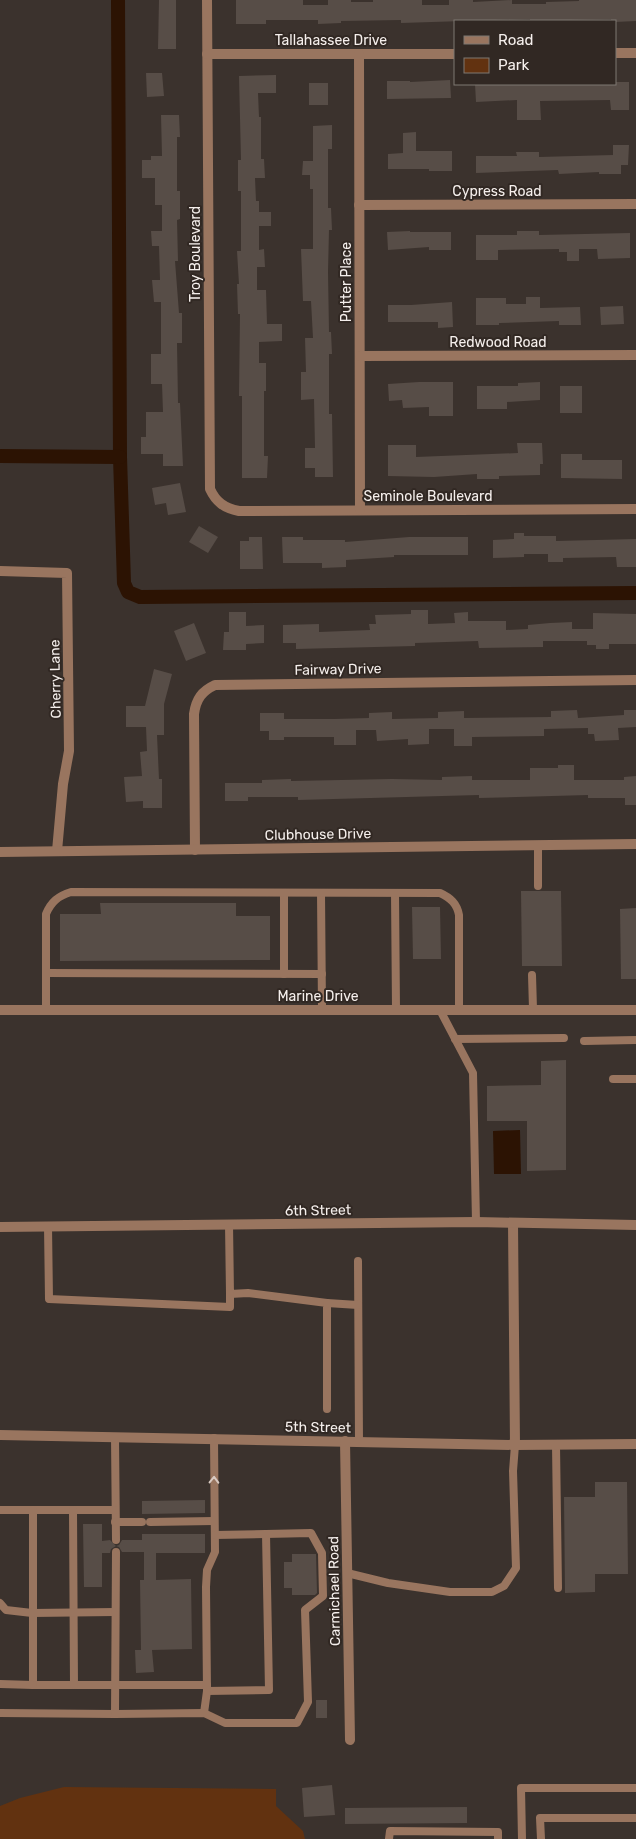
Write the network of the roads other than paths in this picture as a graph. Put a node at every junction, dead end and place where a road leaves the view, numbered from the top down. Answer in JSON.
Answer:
{"nodes":[{"id":1,"x":207,"y":0,"type":"edge"},
{"id":2,"x":616,"y":53,"type":"edge"},
{"id":3,"x":636,"y":53,"type":"edge"},
{"id":4,"x":207,"y":54,"type":"junction"},
{"id":5,"x":358,"y":54,"type":"junction"},
{"id":6,"x":454,"y":54,"type":"edge"},
{"id":7,"x":636,"y":204,"type":"edge"},
{"id":8,"x":359,"y":205,"type":"junction"},
{"id":9,"x":636,"y":355,"type":"edge"},
{"id":10,"x":360,"y":356,"type":"junction"},
{"id":11,"x":221,"y":504,"type":"joint"},
{"id":12,"x":636,"y":509,"type":"edge"},
{"id":13,"x":360,"y":510,"type":"junction"},
{"id":14,"x":0,"y":571,"type":"edge"},
{"id":15,"x":636,"y":680,"type":"edge"},
{"id":16,"x":636,"y":844,"type":"edge"},
{"id":17,"x":538,"y":845,"type":"junction"},
{"id":18,"x":195,"y":850,"type":"junction"},
{"id":19,"x":57,"y":851,"type":"junction"},
{"id":20,"x":0,"y":852,"type":"edge"},
{"id":21,"x":538,"y":886,"type":"dead end"},
{"id":22,"x":284,"y":893,"type":"junction"},
{"id":23,"x":321,"y":893,"type":"junction"},
{"id":24,"x":395,"y":893,"type":"junction"},
{"id":25,"x":46,"y":973,"type":"junction"},
{"id":26,"x":284,"y":974,"type":"junction"},
{"id":27,"x":322,"y":974,"type":"junction"},
{"id":28,"x":532,"y":975,"type":"dead end"},
{"id":29,"x":533,"y":1009,"type":"junction"},
{"id":30,"x":0,"y":1010,"type":"edge"},
{"id":31,"x":46,"y":1010,"type":"junction"},
{"id":32,"x":322,"y":1010,"type":"junction"},
{"id":33,"x":396,"y":1010,"type":"junction"},
{"id":34,"x":440,"y":1010,"type":"junction"},
{"id":35,"x":460,"y":1010,"type":"junction"},
{"id":36,"x":636,"y":1010,"type":"edge"},
{"id":37,"x":564,"y":1038,"type":"dead end"},
{"id":38,"x":455,"y":1039,"type":"junction"},
{"id":39,"x":636,"y":1040,"type":"edge"},
{"id":40,"x":584,"y":1041,"type":"dead end"},
{"id":41,"x":613,"y":1079,"type":"dead end"},
{"id":42,"x":636,"y":1079,"type":"edge"},
{"id":43,"x":476,"y":1222,"type":"junction"},
{"id":44,"x":513,"y":1223,"type":"junction"},
{"id":45,"x":229,"y":1224,"type":"junction"},
{"id":46,"x":636,"y":1225,"type":"edge"},
{"id":47,"x":48,"y":1226,"type":"junction"},
{"id":48,"x":0,"y":1227,"type":"edge"},
{"id":49,"x":358,"y":1261,"type":"dead end"},
{"id":50,"x":230,"y":1294,"type":"junction"},
{"id":51,"x":327,"y":1303,"type":"junction"},
{"id":52,"x":358,"y":1305,"type":"junction"},
{"id":53,"x":328,"y":1409,"type":"dead end"},
{"id":54,"x":0,"y":1435,"type":"edge"},
{"id":55,"x":115,"y":1437,"type":"junction"},
{"id":56,"x":214,"y":1438,"type":"junction"},
{"id":57,"x":345,"y":1441,"type":"junction"},
{"id":58,"x":359,"y":1441,"type":"junction"},
{"id":59,"x":636,"y":1444,"type":"edge"},
{"id":60,"x":515,"y":1445,"type":"junction"},
{"id":61,"x":556,"y":1445,"type":"junction"},
{"id":62,"x":0,"y":1510,"type":"edge"},
{"id":63,"x":32,"y":1510,"type":"junction"},
{"id":64,"x":73,"y":1510,"type":"junction"},
{"id":65,"x":116,"y":1510,"type":"junction"},
{"id":66,"x":214,"y":1521,"type":"junction"},
{"id":67,"x":116,"y":1522,"type":"junction"},
{"id":68,"x":142,"y":1522,"type":"dead end"},
{"id":69,"x":150,"y":1522,"type":"dead end"},
{"id":70,"x":266,"y":1534,"type":"junction"},
{"id":71,"x":215,"y":1535,"type":"junction"},
{"id":72,"x":116,"y":1540,"type":"dead end"},
{"id":73,"x":116,"y":1552,"type":"dead end"},
{"id":74,"x":347,"y":1573,"type":"junction"},
{"id":75,"x":558,"y":1588,"type":"dead end"},
{"id":76,"x":0,"y":1603,"type":"edge"},
{"id":77,"x":73,"y":1612,"type":"junction"},
{"id":78,"x":115,"y":1612,"type":"junction"},
{"id":79,"x":32,"y":1613,"type":"junction"},
{"id":80,"x":0,"y":1684,"type":"edge"},
{"id":81,"x":33,"y":1685,"type":"junction"},
{"id":82,"x":74,"y":1685,"type":"junction"},
{"id":83,"x":115,"y":1686,"type":"junction"},
{"id":84,"x":207,"y":1688,"type":"junction"},
{"id":85,"x":204,"y":1713,"type":"junction"},
{"id":86,"x":0,"y":1714,"type":"edge"},
{"id":87,"x":115,"y":1714,"type":"junction"},
{"id":88,"x":350,"y":1740,"type":"dead end"},
{"id":89,"x":636,"y":1788,"type":"edge"},
{"id":90,"x":636,"y":1818,"type":"edge"},
{"id":91,"x":389,"y":1839,"type":"edge"},
{"id":92,"x":498,"y":1839,"type":"edge"},
{"id":93,"x":522,"y":1839,"type":"edge"},
{"id":94,"x":541,"y":1839,"type":"edge"}],
"edges":[{"from":1,"to":4,"type":"street","name":"Troy Boulevard"},
{"from":2,"to":3,"type":"street"},
{"from":4,"to":5,"type":"street","name":"Tallahassee Drive"},
{"from":4,"to":11,"type":"street","name":"Troy Boulevard"},
{"from":5,"to":6,"type":"street","name":"Tallahassee Drive"},
{"from":5,"to":8,"type":"street","name":"Putter Place"},
{"from":7,"to":8,"type":"street","name":"Cypress Road"},
{"from":8,"to":10,"type":"street","name":"Putter Place"},
{"from":9,"to":10,"type":"street","name":"Redwood Road"},
{"from":10,"to":13,"type":"street","name":"Putter Place"},
{"from":11,"to":13,"type":"street","name":"Seminole Boulevard"},
{"from":12,"to":13,"type":"street","name":"Seminole Boulevard"},
{"from":14,"to":19,"type":"street","name":"Cherry Lane"},
{"from":15,"to":18,"type":"street","name":"Fairway Drive"},
{"from":16,"to":17,"type":"street","name":"Clubhouse Drive"},
{"from":17,"to":18,"type":"street","name":"Clubhouse Drive"},
{"from":17,"to":21,"type":"lane"},
{"from":18,"to":19,"type":"street","name":"Clubhouse Drive"},
{"from":19,"to":20,"type":"street","name":"Clubhouse Drive"},
{"from":22,"to":23,"type":"lane"},
{"from":22,"to":25,"type":"lane"},
{"from":22,"to":26,"type":"lane"},
{"from":23,"to":24,"type":"lane"},
{"from":23,"to":27,"type":"lane"},
{"from":24,"to":33,"type":"lane"},
{"from":24,"to":35,"type":"lane"},
{"from":25,"to":26,"type":"lane"},
{"from":25,"to":31,"type":"lane"},
{"from":26,"to":27,"type":"lane"},
{"from":27,"to":32,"type":"lane"},
{"from":28,"to":29,"type":"lane"},
{"from":29,"to":35,"type":"street","name":"Marine Drive"},
{"from":29,"to":36,"type":"street","name":"Marine Drive"},
{"from":30,"to":31,"type":"street","name":"Marine Drive"},
{"from":31,"to":32,"type":"street","name":"Marine Drive"},
{"from":32,"to":33,"type":"street","name":"Marine Drive"},
{"from":33,"to":34,"type":"street","name":"Marine Drive"},
{"from":34,"to":35,"type":"street","name":"Marine Drive"},
{"from":34,"to":38,"type":"lane"},
{"from":37,"to":38,"type":"lane"},
{"from":38,"to":43,"type":"lane"},
{"from":39,"to":40,"type":"lane"},
{"from":41,"to":42,"type":"lane"},
{"from":43,"to":44,"type":"street","name":"6th Street"},
{"from":43,"to":45,"type":"street","name":"6th Street"},
{"from":44,"to":46,"type":"street","name":"6th Street"},
{"from":44,"to":60,"type":"street"},
{"from":45,"to":47,"type":"street","name":"6th Street"},
{"from":45,"to":50,"type":"lane"},
{"from":47,"to":48,"type":"street","name":"6th Street"},
{"from":47,"to":50,"type":"lane"},
{"from":49,"to":52,"type":"lane"},
{"from":50,"to":51,"type":"lane"},
{"from":51,"to":52,"type":"lane"},
{"from":51,"to":53,"type":"lane"},
{"from":52,"to":58,"type":"lane"},
{"from":54,"to":55,"type":"street","name":"5th Street"},
{"from":55,"to":56,"type":"street","name":"5th Street"},
{"from":55,"to":65,"type":"lane"},
{"from":56,"to":57,"type":"street","name":"5th Street"},
{"from":66,"to":56,"type":"lane","one_way":true},
{"from":57,"to":58,"type":"street","name":"5th Street"},
{"from":57,"to":74,"type":"street","name":"Carmichael Road"},
{"from":58,"to":60,"type":"street","name":"5th Street"},
{"from":59,"to":61,"type":"street","name":"5th Street"},
{"from":60,"to":61,"type":"street","name":"5th Street"},
{"from":60,"to":74,"type":"lane"},
{"from":61,"to":75,"type":"lane"},
{"from":62,"to":63,"type":"lane"},
{"from":63,"to":64,"type":"lane"},
{"from":63,"to":79,"type":"lane"},
{"from":64,"to":65,"type":"lane"},
{"from":64,"to":77,"type":"lane"},
{"from":65,"to":67,"type":"lane"},
{"from":66,"to":69,"type":"lane"},
{"from":66,"to":71,"type":"lane"},
{"from":67,"to":68,"type":"lane"},
{"from":67,"to":72,"type":"lane"},
{"from":70,"to":71,"type":"lane"},
{"from":70,"to":84,"type":"lane"},
{"from":70,"to":85,"type":"lane"},
{"from":71,"to":84,"type":"lane"},
{"from":73,"to":78,"type":"lane"},
{"from":74,"to":88,"type":"street","name":"Carmichael Road"},
{"from":76,"to":79,"type":"lane"},
{"from":77,"to":78,"type":"lane"},
{"from":77,"to":79,"type":"lane"},
{"from":77,"to":82,"type":"lane"},
{"from":78,"to":83,"type":"lane"},
{"from":79,"to":81,"type":"lane"},
{"from":80,"to":81,"type":"lane"},
{"from":81,"to":82,"type":"lane"},
{"from":82,"to":83,"type":"lane"},
{"from":83,"to":84,"type":"lane"},
{"from":83,"to":87,"type":"lane"},
{"from":84,"to":85,"type":"lane"},
{"from":85,"to":87,"type":"lane"},
{"from":86,"to":87,"type":"lane"},
{"from":89,"to":93,"type":"lane"},
{"from":90,"to":94,"type":"lane"},
{"from":91,"to":92,"type":"lane"}]}
